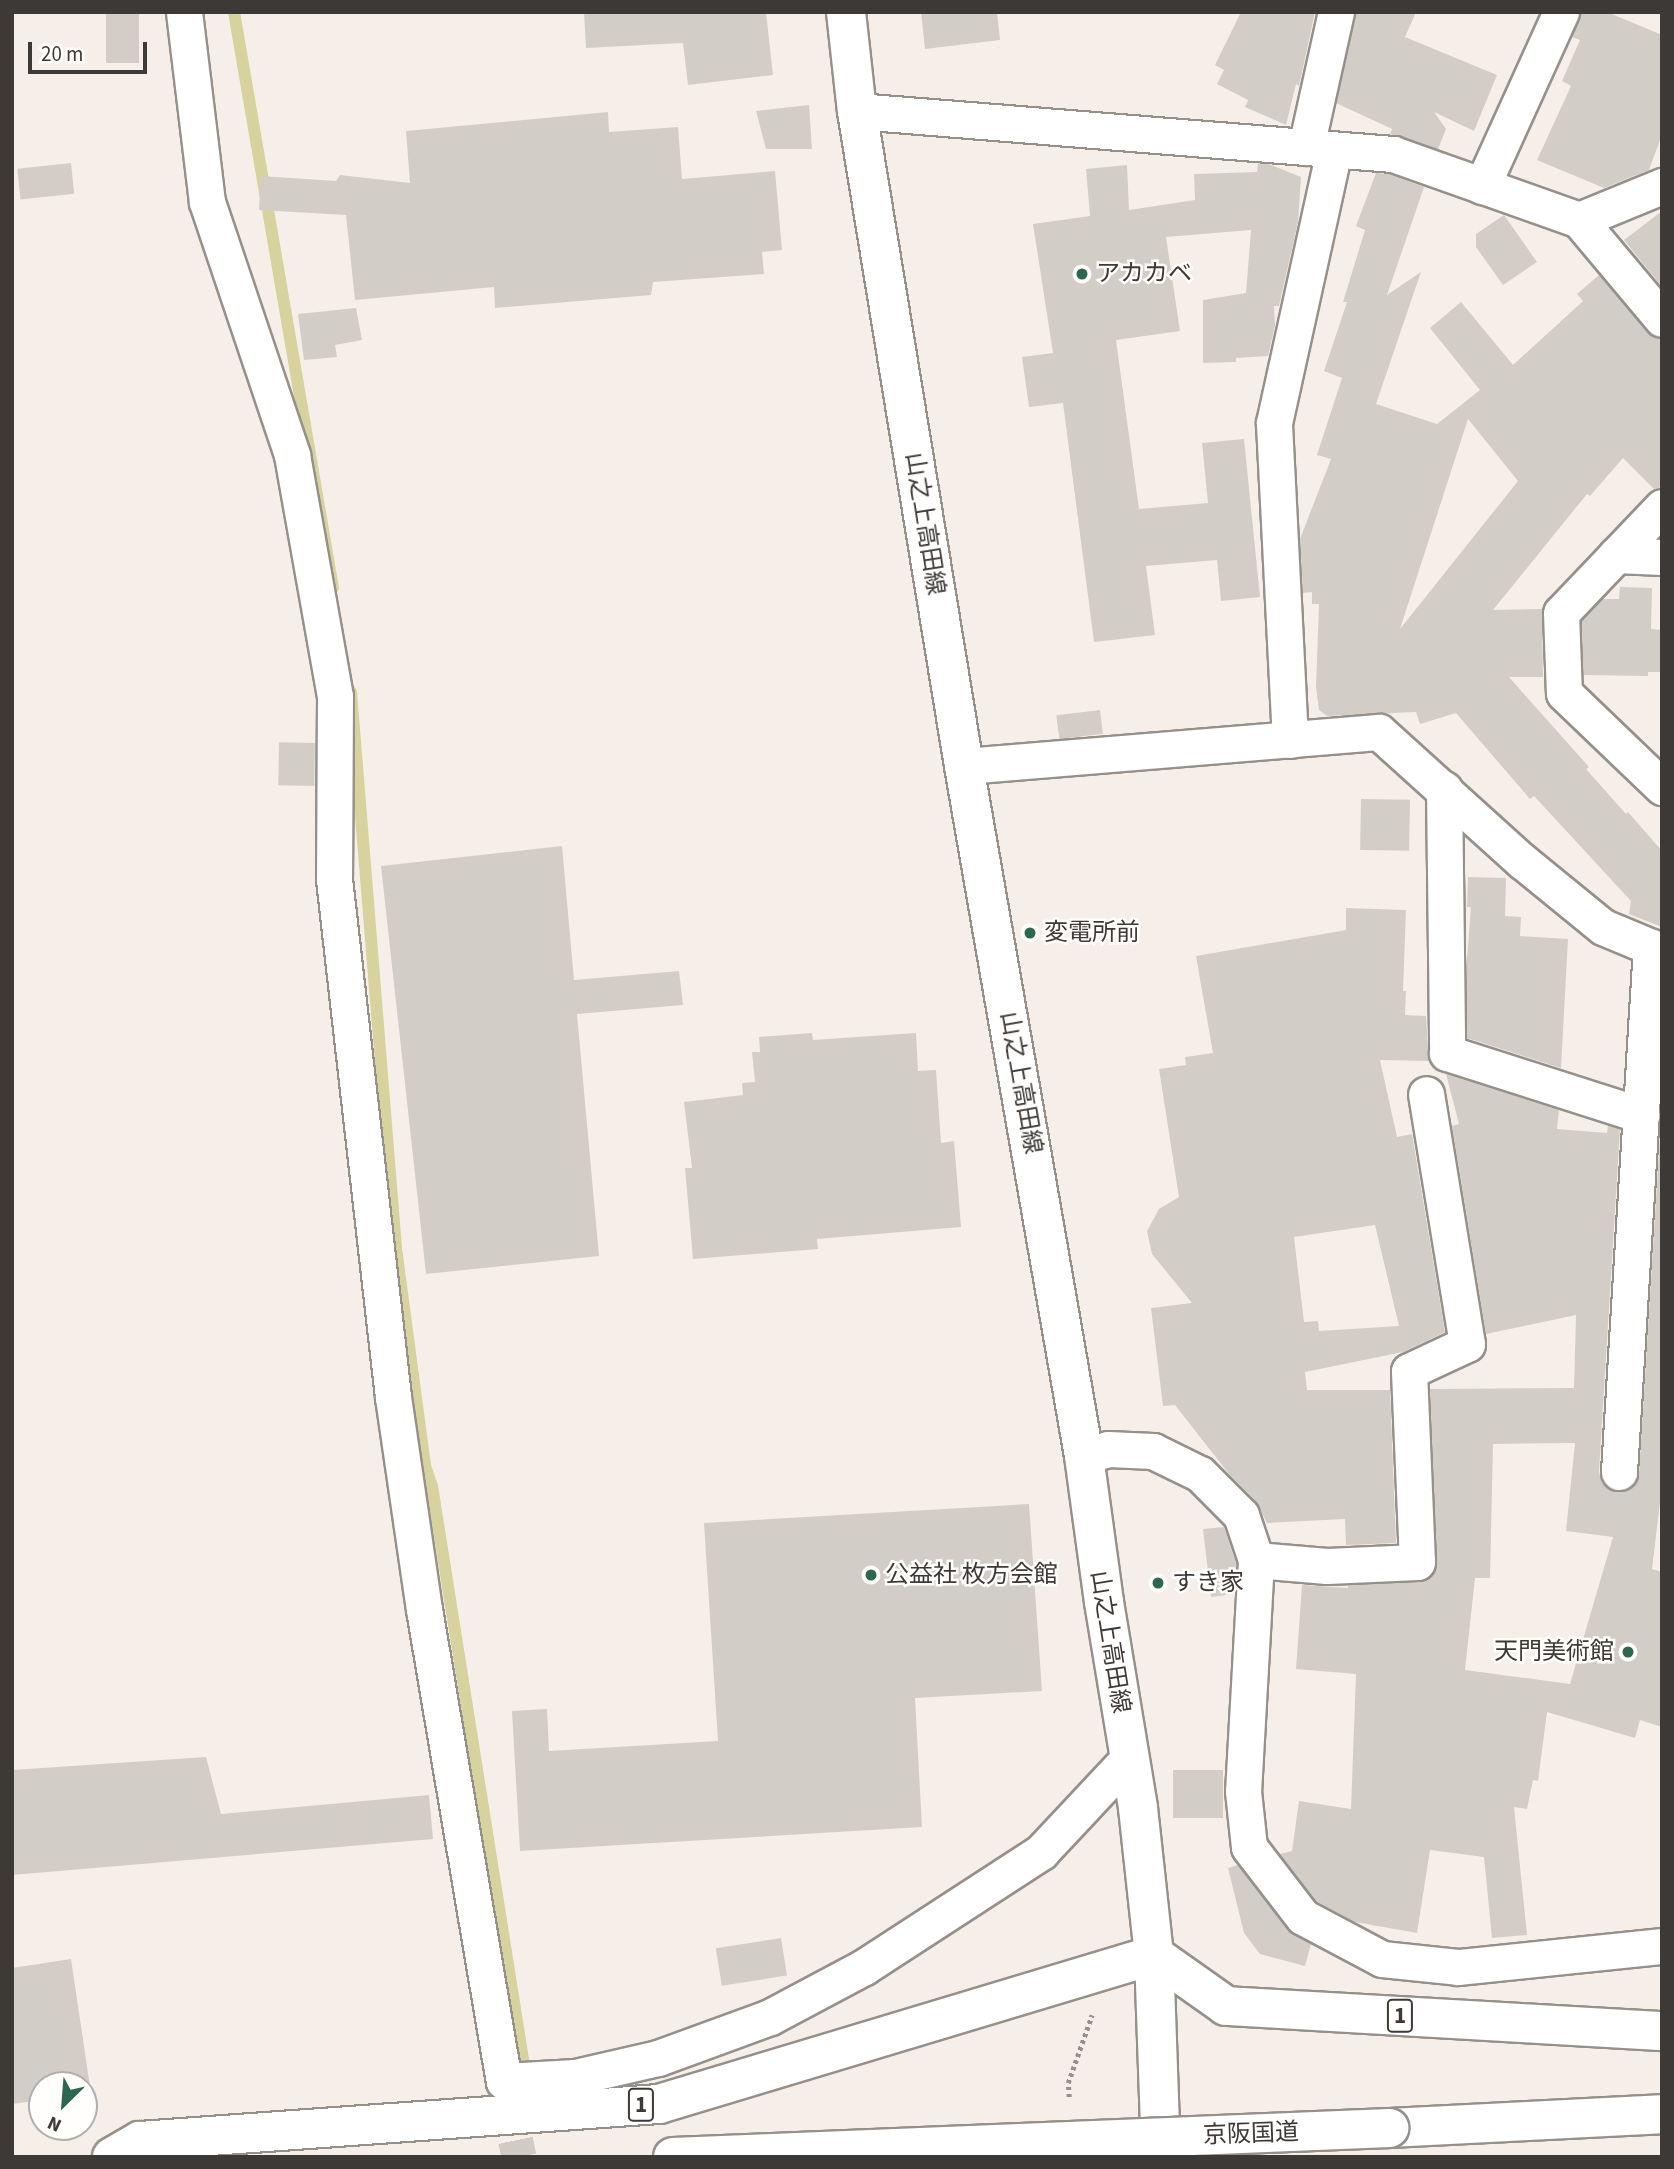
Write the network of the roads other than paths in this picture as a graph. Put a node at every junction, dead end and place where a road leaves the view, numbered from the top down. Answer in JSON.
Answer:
{"nodes":[{"id":1,"x":184,"y":12,"type":"edge"},
{"id":2,"x":846,"y":12,"type":"edge"},
{"id":3,"x":1336,"y":12,"type":"edge"},
{"id":4,"x":1561,"y":12,"type":"edge"},
{"id":5,"x":857,"y":111,"type":"junction"},
{"id":6,"x":1320,"y":148,"type":"junction"},
{"id":7,"x":1482,"y":186,"type":"junction"},
{"id":8,"x":1662,"y":186,"type":"edge"},
{"id":9,"x":1579,"y":220,"type":"junction"},
{"id":10,"x":1662,"y":319,"type":"edge"},
{"id":11,"x":1662,"y":507,"type":"edge"},
{"id":12,"x":1616,"y":555,"type":"junction"},
{"id":13,"x":1662,"y":557,"type":"edge"},
{"id":14,"x":1290,"y":740,"type":"junction"},
{"id":15,"x":964,"y":766,"type":"junction"},
{"id":16,"x":1662,"y":788,"type":"edge"},
{"id":17,"x":1444,"y":789,"type":"junction"},
{"id":18,"x":1426,"y":1094,"type":"dead end"},
{"id":19,"x":1641,"y":1115,"type":"junction"},
{"id":20,"x":1084,"y":1455,"type":"junction"},
{"id":21,"x":1619,"y":1472,"type":"dead end"},
{"id":22,"x":1256,"y":1560,"type":"junction"},
{"id":23,"x":1128,"y":1759,"type":"junction"},
{"id":24,"x":1662,"y":1947,"type":"edge"},
{"id":25,"x":1154,"y":1955,"type":"junction"},
{"id":26,"x":1662,"y":2031,"type":"edge"},
{"id":27,"x":1662,"y":2115,"type":"edge"},
{"id":28,"x":113,"y":2157,"type":"edge"},
{"id":29,"x":673,"y":2157,"type":"edge"},
{"id":30,"x":1161,"y":2157,"type":"edge"}],
"edges":[{"from":1,"to":23,"type":"street"},
{"from":2,"to":5,"type":"main road","name":"山之上高田線"},
{"from":3,"to":6,"type":"street"},
{"from":4,"to":7,"type":"street"},
{"from":5,"to":6,"type":"street"},
{"from":5,"to":15,"type":"main road","name":"山之上高田線"},
{"from":6,"to":7,"type":"street"},
{"from":6,"to":14,"type":"street"},
{"from":7,"to":9,"type":"street"},
{"from":8,"to":9,"type":"street"},
{"from":9,"to":10,"type":"street"},
{"from":11,"to":12,"type":"street"},
{"from":12,"to":13,"type":"street"},
{"from":12,"to":16,"type":"street"},
{"from":14,"to":15,"type":"street"},
{"from":14,"to":17,"type":"street"},
{"from":15,"to":20,"type":"main road","name":"山之上高田線"},
{"from":17,"to":19,"type":"street"},
{"from":17,"to":19,"type":"street"},
{"from":18,"to":22,"type":"street"},
{"from":19,"to":21,"type":"street"},
{"from":20,"to":22,"type":"street"},
{"from":20,"to":23,"type":"main road","name":"山之上高田線"},
{"from":22,"to":24,"type":"street"},
{"from":23,"to":25,"type":"main road","name":"山之上高田線"},
{"from":25,"to":26,"type":"main road","number":"1"},
{"from":25,"to":28,"type":"main road","number":"1"},
{"from":25,"to":30,"type":"main road","name":"山之上高田線"},
{"from":27,"to":29,"type":"main road","name":"京阪国道","bridge":true}]}
